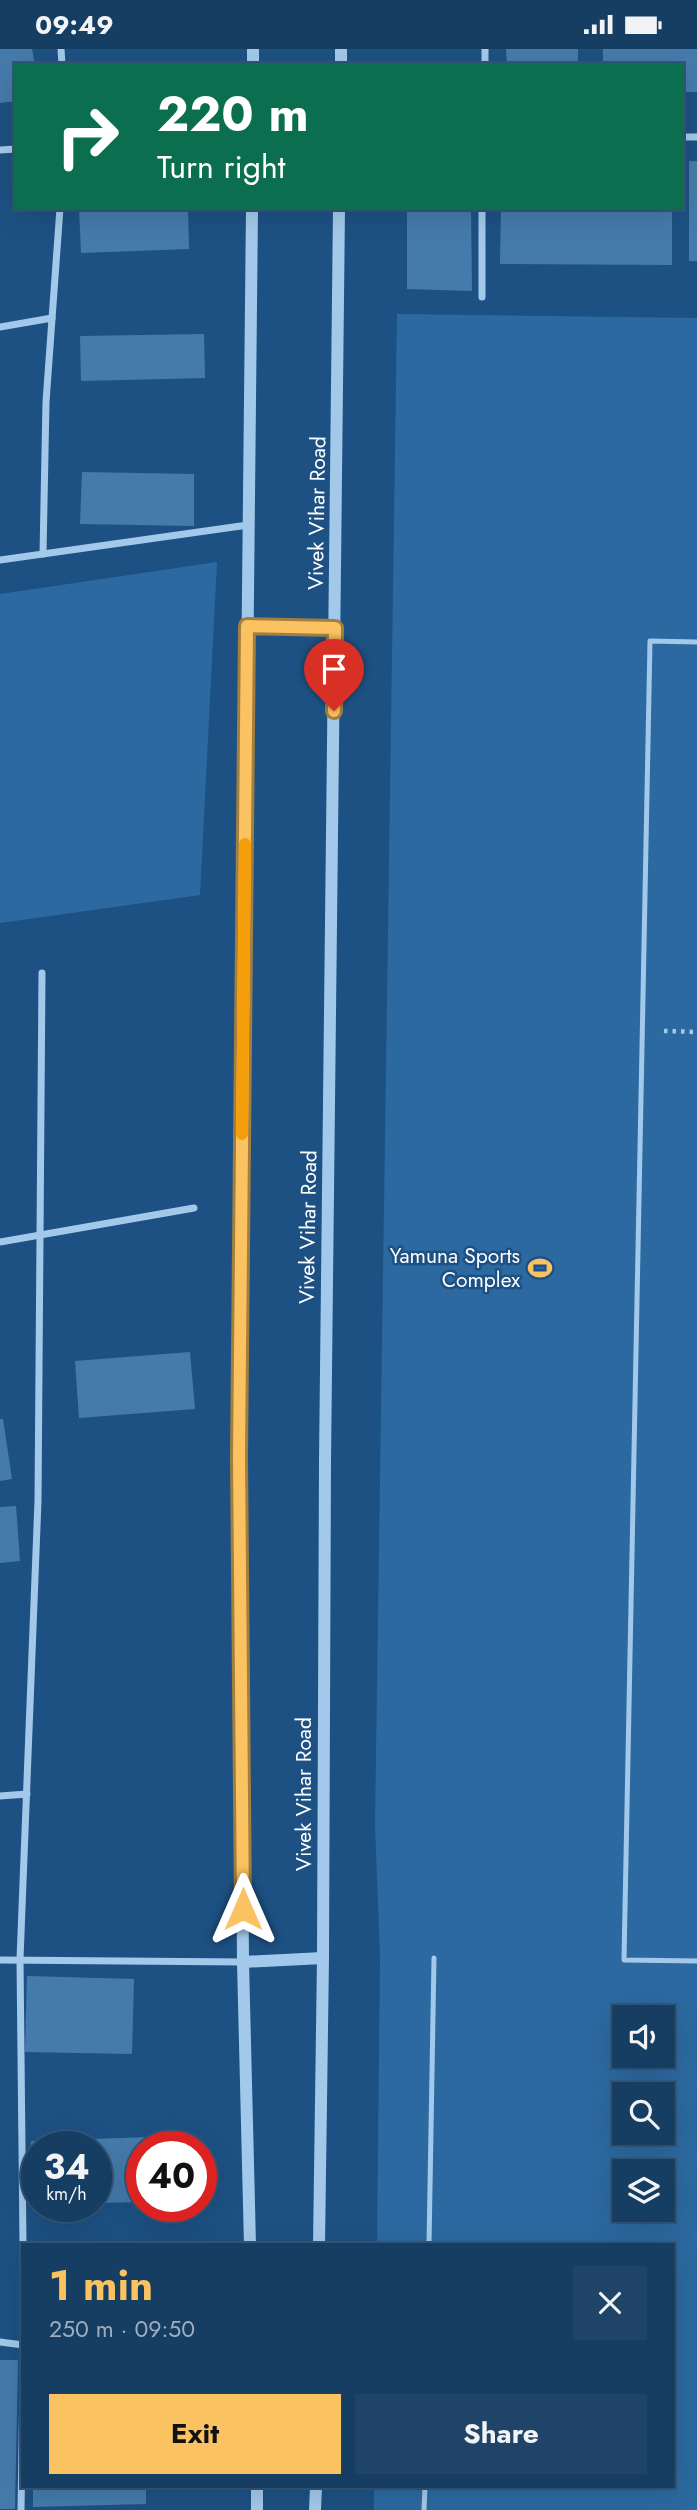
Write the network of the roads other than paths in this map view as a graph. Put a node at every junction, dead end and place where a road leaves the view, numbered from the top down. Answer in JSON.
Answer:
{"nodes":[{"id":1,"x":60,"y":210,"type":"edge"},
{"id":2,"x":252,"y":210,"type":"edge"},
{"id":3,"x":339,"y":210,"type":"edge"},
{"id":4,"x":482,"y":210,"type":"edge"},
{"id":5,"x":482,"y":297,"type":"dead end"},
{"id":6,"x":52,"y":318,"type":"junction"},
{"id":7,"x":0,"y":327,"type":"edge"},
{"id":8,"x":248,"y":525,"type":"junction"},
{"id":9,"x":43,"y":554,"type":"junction"},
{"id":10,"x":0,"y":561,"type":"edge"},
{"id":11,"x":247,"y":626,"type":"junction"},
{"id":12,"x":335,"y":628,"type":"junction"},
{"id":13,"x":697,"y":642,"type":"edge"},
{"id":14,"x":42,"y":973,"type":"dead end"},
{"id":15,"x":194,"y":1208,"type":"dead end"},
{"id":16,"x":40,"y":1235,"type":"junction"},
{"id":17,"x":0,"y":1243,"type":"edge"},
{"id":18,"x":27,"y":1794,"type":"junction"},
{"id":19,"x":0,"y":1796,"type":"edge"},
{"id":20,"x":323,"y":1958,"type":"junction"},
{"id":21,"x":434,"y":1958,"type":"dead end"},
{"id":22,"x":20,"y":1959,"type":"junction"},
{"id":23,"x":0,"y":1960,"type":"edge"},
{"id":24,"x":697,"y":1961,"type":"edge"},
{"id":25,"x":243,"y":1962,"type":"junction"},
{"id":26,"x":23,"y":2243,"type":"edge"},
{"id":27,"x":250,"y":2243,"type":"edge"},
{"id":28,"x":319,"y":2243,"type":"edge"},
{"id":29,"x":429,"y":2243,"type":"edge"},
{"id":30,"x":0,"y":2342,"type":"edge"},
{"id":31,"x":21,"y":2344,"type":"edge"},
{"id":32,"x":21,"y":2468,"type":"edge"},
{"id":33,"x":257,"y":2488,"type":"edge"},
{"id":34,"x":316,"y":2488,"type":"edge"},
{"id":35,"x":425,"y":2488,"type":"edge"},
{"id":36,"x":20,"y":2510,"type":"edge"},
{"id":37,"x":257,"y":2510,"type":"edge"},
{"id":38,"x":315,"y":2510,"type":"edge"},
{"id":39,"x":424,"y":2510,"type":"edge"}],
"edges":[{"from":1,"to":6,"type":"street"},
{"from":2,"to":8,"type":"street"},
{"from":3,"to":12,"type":"street","name":"Vivek Vihar Road"},
{"from":4,"to":5,"type":"street"},
{"from":6,"to":7,"type":"street"},
{"from":6,"to":9,"type":"street"},
{"from":8,"to":9,"type":"street"},
{"from":8,"to":11,"type":"street"},
{"from":9,"to":10,"type":"street"},
{"from":11,"to":12,"type":"street"},
{"from":11,"to":25,"type":"street"},
{"from":12,"to":20,"type":"street","name":"Vivek Vihar Road"},
{"from":13,"to":24,"type":"lane"},
{"from":14,"to":16,"type":"street"},
{"from":15,"to":16,"type":"street"},
{"from":16,"to":17,"type":"street"},
{"from":16,"to":18,"type":"street"},
{"from":18,"to":19,"type":"street"},
{"from":18,"to":22,"type":"street"},
{"from":20,"to":25,"type":"street"},
{"from":20,"to":28,"type":"street","name":"Vivek Vihar Road"},
{"from":21,"to":29,"type":"lane"},
{"from":22,"to":23,"type":"street"},
{"from":22,"to":25,"type":"street"},
{"from":22,"to":26,"type":"street"},
{"from":25,"to":27,"type":"street"},
{"from":30,"to":31,"type":"street"},
{"from":32,"to":36,"type":"street"},
{"from":33,"to":37,"type":"street"},
{"from":34,"to":38,"type":"street"},
{"from":35,"to":39,"type":"lane"}]}
